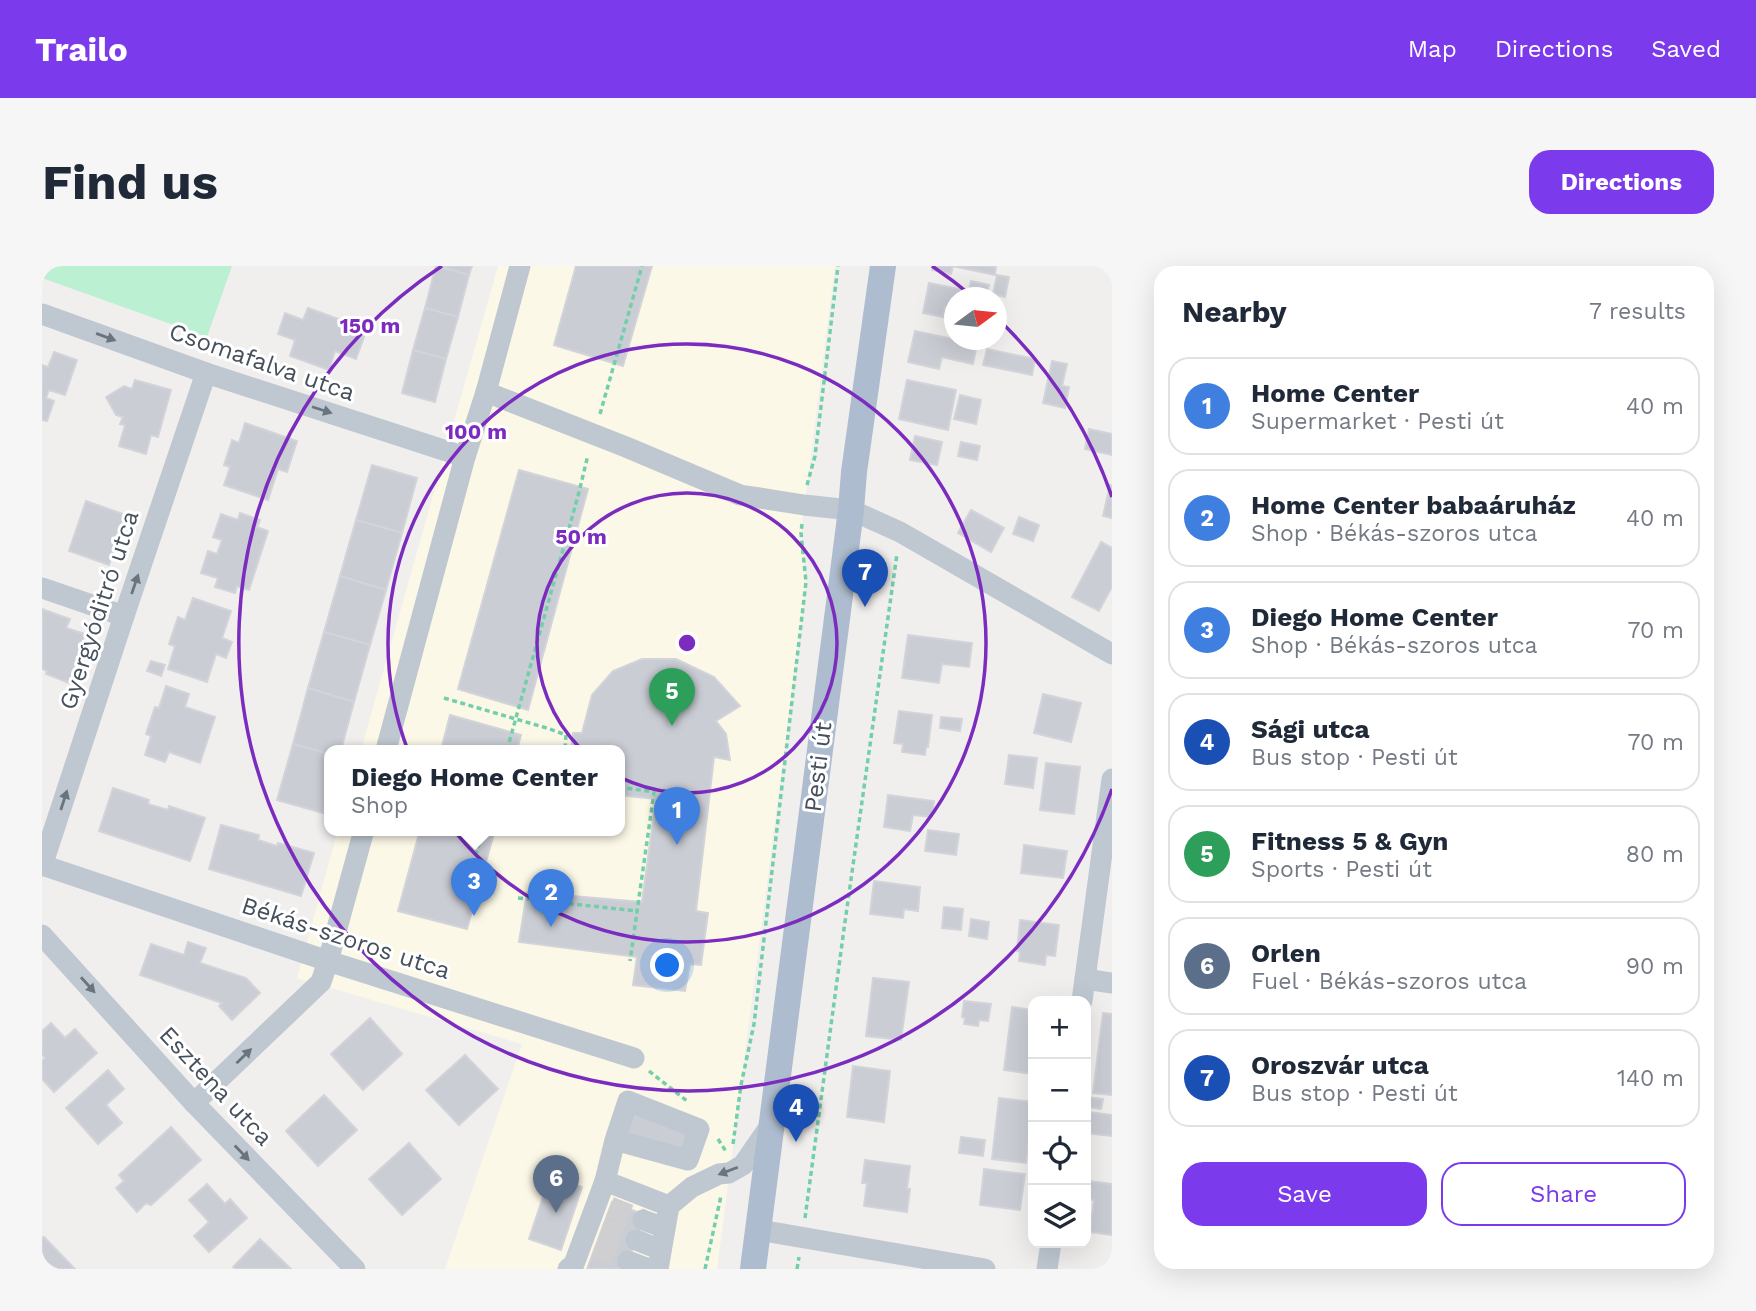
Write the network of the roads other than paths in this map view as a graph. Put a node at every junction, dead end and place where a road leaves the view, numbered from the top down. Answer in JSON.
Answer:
{"nodes":[{"id":1,"x":520,"y":266,"type":"edge"},
{"id":2,"x":883,"y":266,"type":"edge"},
{"id":3,"x":42,"y":314,"type":"edge"},
{"id":4,"x":206,"y":373,"type":"junction"},
{"id":5,"x":485,"y":392,"type":"junction"},
{"id":6,"x":465,"y":457,"type":"junction"},
{"id":7,"x":851,"y":510,"type":"junction"},
{"id":8,"x":42,"y":588,"type":"edge"},
{"id":9,"x":124,"y":616,"type":"junction"},
{"id":10,"x":1112,"y":654,"type":"edge"},
{"id":11,"x":387,"y":745,"type":"edge"},
{"id":12,"x":1112,"y":779,"type":"edge"},
{"id":13,"x":362,"y":836,"type":"edge"},
{"id":14,"x":42,"y":865,"type":"edge"},
{"id":15,"x":42,"y":935,"type":"edge"},
{"id":16,"x":328,"y":961,"type":"junction"},
{"id":17,"x":1085,"y":979,"type":"junction"},
{"id":18,"x":1112,"y":983,"type":"edge"},
{"id":19,"x":1083,"y":996,"type":"edge"},
{"id":20,"x":634,"y":1058,"type":"dead end"},
{"id":21,"x":194,"y":1103,"type":"junction"},
{"id":22,"x":664,"y":1115,"type":"junction"},
{"id":23,"x":773,"y":1123,"type":"junction"},
{"id":24,"x":642,"y":1147,"type":"junction"},
{"id":25,"x":605,"y":1181,"type":"junction"},
{"id":26,"x":669,"y":1206,"type":"junction"},
{"id":27,"x":643,"y":1220,"type":"tunnel mouth"},
{"id":28,"x":665,"y":1228,"type":"junction"},
{"id":29,"x":759,"y":1230,"type":"junction"},
{"id":30,"x":636,"y":1240,"type":"tunnel mouth"},
{"id":31,"x":1050,"y":1248,"type":"edge"},
{"id":32,"x":660,"y":1259,"type":"edge"},
{"id":33,"x":628,"y":1261,"type":"tunnel mouth"},
{"id":34,"x":576,"y":1267,"type":"edge"},
{"id":35,"x":355,"y":1269,"type":"edge"},
{"id":36,"x":649,"y":1269,"type":"edge"},
{"id":37,"x":753,"y":1269,"type":"edge"},
{"id":38,"x":985,"y":1269,"type":"edge"},
{"id":39,"x":1047,"y":1269,"type":"edge"}],
"edges":[{"from":1,"to":5,"type":"street"},
{"from":2,"to":7,"type":"main road","name":"Pesti út"},
{"from":3,"to":4,"type":"street","name":"Csomafalva utca","one_way":true},
{"from":4,"to":6,"type":"street","name":"Csomafalva utca","one_way":true},
{"from":9,"to":4,"type":"street","name":"Gyergyóditró utca","one_way":true},
{"from":5,"to":6,"type":"street"},
{"from":5,"to":7,"type":"street"},
{"from":6,"to":11,"type":"street"},
{"from":7,"to":10,"type":"street"},
{"from":7,"to":23,"type":"main road","name":"Pesti út"},
{"from":8,"to":9,"type":"street"},
{"from":14,"to":9,"type":"street","name":"Gyergyóditró utca","one_way":true},
{"from":12,"to":17,"type":"street"},
{"from":13,"to":16,"type":"street"},
{"from":14,"to":16,"type":"street","name":"Békás-szoros utca"},
{"from":15,"to":21,"type":"street","name":"Esztena utca","one_way":true},
{"from":16,"to":20,"type":"street","name":"Békás-szoros utca"},
{"from":21,"to":16,"type":"street","one_way":true},
{"from":17,"to":18,"type":"street"},
{"from":17,"to":19,"type":"street"},
{"from":21,"to":35,"type":"street","name":"Esztena utca","one_way":true},
{"from":22,"to":24,"type":"street"},
{"from":22,"to":24,"type":"street"},
{"from":22,"to":24,"type":"street"},
{"from":23,"to":26,"type":"street"},
{"from":23,"to":29,"type":"main road","name":"Pesti út"},
{"from":24,"to":25,"type":"street"},
{"from":25,"to":26,"type":"street"},
{"from":25,"to":34,"type":"street"},
{"from":26,"to":28,"type":"street"},
{"from":27,"to":28,"type":"street"},
{"from":28,"to":32,"type":"street"},
{"from":29,"to":37,"type":"main road","name":"Pesti út"},
{"from":29,"to":38,"type":"street"},
{"from":30,"to":32,"type":"street"},
{"from":31,"to":39,"type":"street"},
{"from":33,"to":36,"type":"street"}]}
